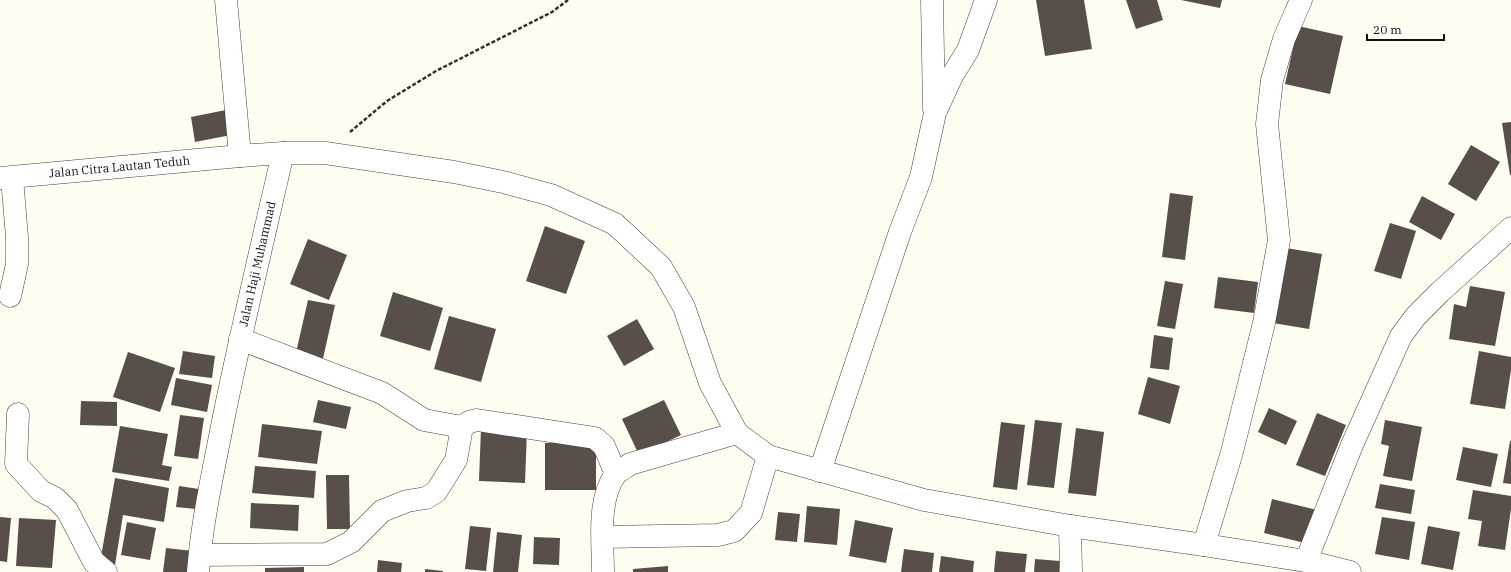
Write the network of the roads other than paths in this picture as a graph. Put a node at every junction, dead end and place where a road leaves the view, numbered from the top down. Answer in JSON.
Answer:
{"nodes":[{"id":1,"x":226,"y":0,"type":"edge"},
{"id":2,"x":932,"y":0,"type":"edge"},
{"id":3,"x":986,"y":0,"type":"edge"},
{"id":4,"x":1301,"y":0,"type":"edge"},
{"id":5,"x":934,"y":112,"type":"junction"},
{"id":6,"x":283,"y":153,"type":"junction"},
{"id":7,"x":240,"y":156,"type":"junction"},
{"id":8,"x":6,"y":178,"type":"edge"},
{"id":9,"x":1511,"y":228,"type":"edge"},
{"id":10,"x":10,"y":296,"type":"dead end"},
{"id":11,"x":240,"y":340,"type":"junction"},
{"id":12,"x":18,"y":414,"type":"dead end"},
{"id":13,"x":462,"y":427,"type":"junction"},
{"id":14,"x":737,"y":433,"type":"junction"},
{"id":15,"x":768,"y":456,"type":"junction"},
{"id":16,"x":820,"y":471,"type":"junction"},
{"id":17,"x":616,"y":474,"type":"junction"},
{"id":18,"x":1070,"y":526,"type":"junction"},
{"id":19,"x":603,"y":537,"type":"junction"},
{"id":20,"x":1204,"y":545,"type":"junction"},
{"id":21,"x":1306,"y":561,"type":"junction"},
{"id":22,"x":199,"y":563,"type":"edge"},
{"id":23,"x":1340,"y":571,"type":"edge"},
{"id":24,"x":106,"y":572,"type":"edge"},
{"id":25,"x":603,"y":572,"type":"edge"},
{"id":26,"x":1071,"y":572,"type":"edge"}],
"edges":[{"from":1,"to":7,"type":"street"},
{"from":2,"to":5,"type":"street"},
{"from":3,"to":5,"type":"street"},
{"from":4,"to":20,"type":"street"},
{"from":5,"to":16,"type":"street"},
{"from":6,"to":7,"type":"street"},
{"from":6,"to":11,"type":"street","name":"Jalan Haji Muhammad"},
{"from":6,"to":14,"type":"street"},
{"from":7,"to":8,"type":"street","name":"Jalan Citra Lautan Teduh"},
{"from":8,"to":10,"type":"street"},
{"from":9,"to":21,"type":"street"},
{"from":11,"to":13,"type":"street"},
{"from":11,"to":22,"type":"street","name":"Jalan Haji Muhammad"},
{"from":12,"to":24,"type":"street"},
{"from":13,"to":17,"type":"street"},
{"from":13,"to":22,"type":"street"},
{"from":14,"to":15,"type":"street"},
{"from":14,"to":17,"type":"street"},
{"from":15,"to":16,"type":"street"},
{"from":15,"to":19,"type":"street"},
{"from":16,"to":18,"type":"street"},
{"from":17,"to":19,"type":"street"},
{"from":18,"to":20,"type":"street"},
{"from":18,"to":26,"type":"street"},
{"from":19,"to":25,"type":"street"},
{"from":20,"to":21,"type":"street"},
{"from":21,"to":23,"type":"street"}]}
